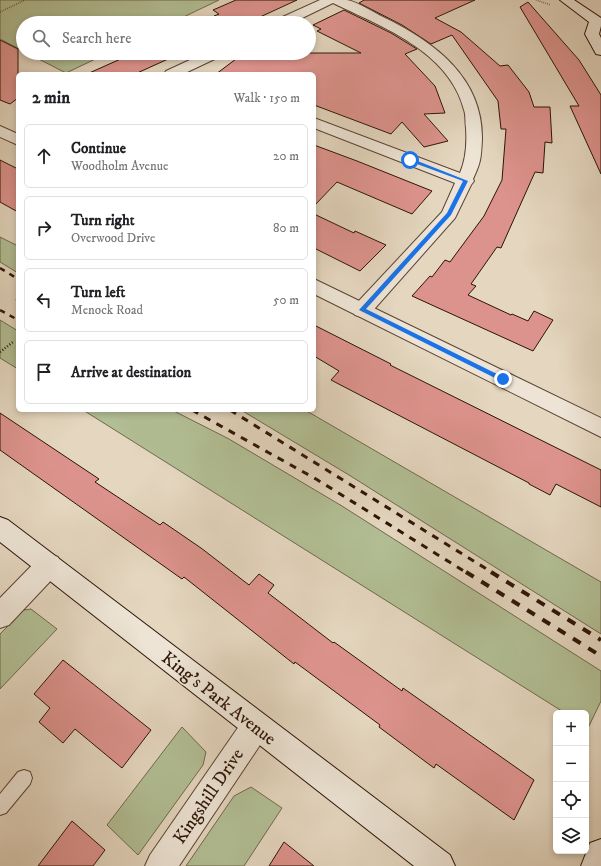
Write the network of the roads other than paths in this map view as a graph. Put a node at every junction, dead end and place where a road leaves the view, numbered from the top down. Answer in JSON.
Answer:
{"nodes":[{"id":1,"x":330,"y":0,"type":"edge"},
{"id":2,"x":338,"y":0,"type":"edge"},
{"id":3,"x":566,"y":0,"type":"edge"},
{"id":4,"x":296,"y":16,"type":"edge"},
{"id":5,"x":598,"y":21,"type":"edge"},
{"id":6,"x":601,"y":51,"type":"edge"},
{"id":7,"x":203,"y":60,"type":"edge"},
{"id":8,"x":181,"y":72,"type":"edge"},
{"id":9,"x":316,"y":124,"type":"edge"},
{"id":10,"x":0,"y":131,"type":"edge"},
{"id":11,"x":16,"y":139,"type":"edge"},
{"id":12,"x":466,"y":181,"type":"junction"},
{"id":13,"x":316,"y":287,"type":"edge"},
{"id":14,"x":362,"y":310,"type":"junction"},
{"id":15,"x":601,"y":428,"type":"edge"},
{"id":16,"x":0,"y":528,"type":"edge"},
{"id":17,"x":49,"y":565,"type":"junction"},
{"id":18,"x":0,"y":616,"type":"edge"},
{"id":19,"x":256,"y":726,"type":"junction"},
{"id":20,"x":24,"y":778,"type":"dead end"},
{"id":21,"x":0,"y":807,"type":"edge"},
{"id":22,"x":601,"y":854,"type":"edge"},
{"id":23,"x":161,"y":866,"type":"edge"},
{"id":24,"x":439,"y":866,"type":"edge"},
{"id":25,"x":596,"y":866,"type":"edge"}],
"edges":[{"from":1,"to":4,"type":"street"},
{"from":2,"to":12,"type":"street"},
{"from":3,"to":5,"type":"street"},
{"from":5,"to":6,"type":"street"},
{"from":7,"to":8,"type":"street"},
{"from":9,"to":12,"type":"street"},
{"from":10,"to":11,"type":"street"},
{"from":12,"to":14,"type":"street"},
{"from":13,"to":14,"type":"street"},
{"from":14,"to":15,"type":"street"},
{"from":16,"to":17,"type":"street","name":"King's Park Avenue"},
{"from":17,"to":18,"type":"street"},
{"from":17,"to":19,"type":"street","name":"King's Park Avenue"},
{"from":19,"to":23,"type":"street","name":"Kingshill Drive"},
{"from":19,"to":24,"type":"street","name":"King's Park Avenue"},
{"from":20,"to":21,"type":"lane"},
{"from":22,"to":25,"type":"street"}]}
